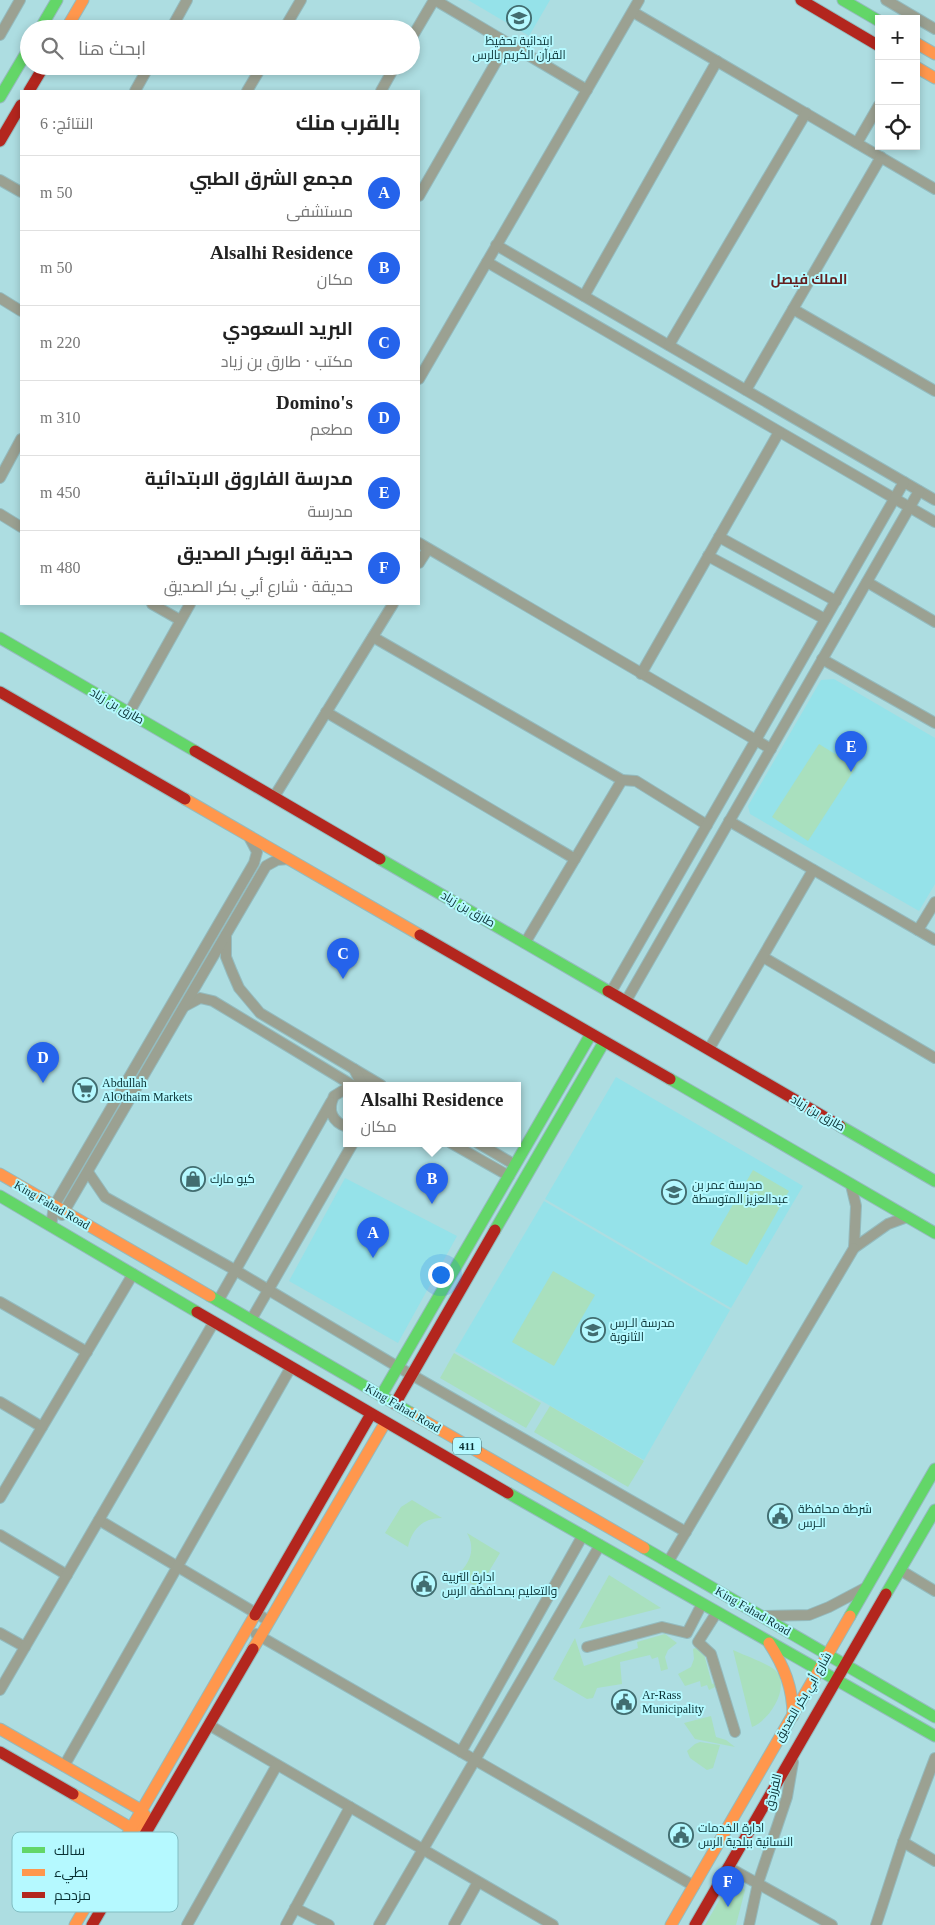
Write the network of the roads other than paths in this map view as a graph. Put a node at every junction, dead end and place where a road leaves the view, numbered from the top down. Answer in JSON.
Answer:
{"nodes":[{"id":1,"x":20,"y":0,"type":"edge"},
{"id":2,"x":57,"y":0,"type":"edge"},
{"id":3,"x":83,"y":0,"type":"edge"},
{"id":4,"x":187,"y":0,"type":"edge"},
{"id":5,"x":301,"y":0,"type":"edge"},
{"id":6,"x":434,"y":0,"type":"edge"},
{"id":7,"x":639,"y":0,"type":"edge"},
{"id":8,"x":801,"y":0,"type":"edge"},
{"id":9,"x":843,"y":0,"type":"edge"},
{"id":10,"x":886,"y":0,"type":"edge"},
{"id":11,"x":633,"y":12,"type":"junction"},
{"id":12,"x":875,"y":19,"type":"edge"},
{"id":13,"x":45,"y":20,"type":"edge"},
{"id":14,"x":71,"y":20,"type":"edge"},
{"id":15,"x":176,"y":20,"type":"edge"},
{"id":16,"x":289,"y":20,"type":"edge"},
{"id":17,"x":420,"y":24,"type":"edge"},
{"id":18,"x":935,"y":29,"type":"edge"},
{"id":19,"x":0,"y":35,"type":"edge"},
{"id":20,"x":507,"y":43,"type":"junction"},
{"id":21,"x":875,"y":44,"type":"edge"},
{"id":22,"x":920,"y":45,"type":"edge"},
{"id":23,"x":935,"y":54,"type":"edge"},
{"id":24,"x":717,"y":61,"type":"junction"},
{"id":25,"x":20,"y":63,"type":"edge"},
{"id":26,"x":920,"y":69,"type":"edge"},
{"id":27,"x":39,"y":75,"type":"edge"},
{"id":28,"x":144,"y":75,"type":"edge"},
{"id":29,"x":257,"y":75,"type":"edge"},
{"id":30,"x":390,"y":75,"type":"edge"},
{"id":31,"x":935,"y":78,"type":"edge"},
{"id":32,"x":30,"y":90,"type":"edge"},
{"id":33,"x":136,"y":90,"type":"edge"},
{"id":34,"x":248,"y":90,"type":"edge"},
{"id":35,"x":382,"y":90,"type":"edge"},
{"id":36,"x":587,"y":90,"type":"junction"},
{"id":37,"x":0,"y":97,"type":"edge"},
{"id":38,"x":20,"y":107,"type":"edge"},
{"id":39,"x":875,"y":112,"type":"edge"},
{"id":40,"x":806,"y":113,"type":"junction"},
{"id":41,"x":0,"y":142,"type":"edge"},
{"id":42,"x":857,"y":143,"type":"junction"},
{"id":43,"x":881,"y":157,"type":"junction"},
{"id":44,"x":0,"y":180,"type":"edge"},
{"id":45,"x":935,"y":188,"type":"edge"},
{"id":46,"x":20,"y":191,"type":"edge"},
{"id":47,"x":420,"y":194,"type":"edge"},
{"id":48,"x":496,"y":245,"type":"junction"},
{"id":49,"x":487,"y":262,"type":"junction"},
{"id":50,"x":584,"y":296,"type":"junction"},
{"id":51,"x":0,"y":298,"type":"edge"},
{"id":52,"x":793,"y":309,"type":"junction"},
{"id":53,"x":20,"y":310,"type":"edge"},
{"id":54,"x":669,"y":345,"type":"junction"},
{"id":55,"x":420,"y":376,"type":"edge"},
{"id":56,"x":746,"y":390,"type":"junction"},
{"id":57,"x":935,"y":392,"type":"edge"},
{"id":58,"x":779,"y":432,"type":"junction"},
{"id":59,"x":20,"y":441,"type":"edge"},
{"id":60,"x":0,"y":478,"type":"edge"},
{"id":61,"x":904,"y":482,"type":"junction"},
{"id":62,"x":920,"y":491,"type":"junction"},
{"id":63,"x":894,"y":499,"type":"junction"},
{"id":64,"x":935,"y":500,"type":"edge"},
{"id":65,"x":910,"y":508,"type":"junction"},
{"id":66,"x":0,"y":514,"type":"edge"},
{"id":67,"x":935,"y":522,"type":"edge"},
{"id":68,"x":20,"y":526,"type":"edge"},
{"id":69,"x":719,"y":537,"type":"junction"},
{"id":70,"x":423,"y":546,"type":"edge"},
{"id":71,"x":708,"y":556,"type":"junction"},
{"id":72,"x":420,"y":559,"type":"edge"},
{"id":73,"x":867,"y":582,"type":"junction"},
{"id":74,"x":836,"y":601,"type":"junction"},
{"id":75,"x":154,"y":605,"type":"edge"},
{"id":76,"x":189,"y":605,"type":"edge"},
{"id":77,"x":393,"y":605,"type":"edge"},
{"id":78,"x":825,"y":619,"type":"junction"},
{"id":79,"x":180,"y":620,"type":"junction"},
{"id":80,"x":935,"y":622,"type":"edge"},
{"id":81,"x":373,"y":637,"type":"junction"},
{"id":82,"x":0,"y":638,"type":"edge"},
{"id":83,"x":822,"y":659,"type":"junction"},
{"id":84,"x":641,"y":674,"type":"junction"},
{"id":85,"x":0,"y":692,"type":"edge"},
{"id":86,"x":326,"y":712,"type":"junction"},
{"id":87,"x":129,"y":713,"type":"junction"},
{"id":88,"x":935,"y":722,"type":"edge"},
{"id":89,"x":756,"y":740,"type":"junction"},
{"id":90,"x":771,"y":749,"type":"junction"},
{"id":91,"x":622,"y":780,"type":"junction"},
{"id":92,"x":274,"y":797,"type":"junction"},
{"id":93,"x":729,"y":822,"type":"junction"},
{"id":94,"x":707,"y":826,"type":"junction"},
{"id":95,"x":246,"y":834,"type":"junction"},
{"id":96,"x":289,"y":859,"type":"junction"},
{"id":97,"x":575,"y":859,"type":"junction"},
{"id":98,"x":813,"y":870,"type":"junction"},
{"id":99,"x":935,"y":902,"type":"edge"},
{"id":100,"x":918,"y":930,"type":"junction"},
{"id":101,"x":226,"y":934,"type":"junction"},
{"id":102,"x":935,"y":940,"type":"edge"},
{"id":103,"x":525,"y":943,"type":"junction"},
{"id":104,"x":763,"y":957,"type":"junction"},
{"id":105,"x":611,"y":992,"type":"junction"},
{"id":106,"x":626,"y":1001,"type":"junction"},
{"id":107,"x":184,"y":1007,"type":"junction"},
{"id":108,"x":591,"y":1034,"type":"junction"},
{"id":109,"x":604,"y":1042,"type":"junction"},
{"id":110,"x":709,"y":1049,"type":"junction"},
{"id":111,"x":935,"y":1058,"type":"edge"},
{"id":112,"x":354,"y":1069,"type":"junction"},
{"id":113,"x":347,"y":1082,"type":"edge"},
{"id":114,"x":360,"y":1082,"type":"edge"},
{"id":115,"x":376,"y":1082,"type":"edge"},
{"id":116,"x":343,"y":1090,"type":"edge"},
{"id":117,"x":331,"y":1102,"type":"junction"},
{"id":118,"x":343,"y":1125,"type":"edge"},
{"id":119,"x":351,"y":1147,"type":"edge"},
{"id":120,"x":459,"y":1147,"type":"edge"},
{"id":121,"x":485,"y":1147,"type":"edge"},
{"id":122,"x":515,"y":1165,"type":"junction"},
{"id":123,"x":88,"y":1172,"type":"junction"},
{"id":124,"x":0,"y":1174,"type":"edge"},
{"id":125,"x":509,"y":1176,"type":"junction"},
{"id":126,"x":935,"y":1181,"type":"edge"},
{"id":127,"x":851,"y":1184,"type":"junction"},
{"id":128,"x":0,"y":1196,"type":"edge"},
{"id":129,"x":54,"y":1206,"type":"junction"},
{"id":130,"x":65,"y":1212,"type":"junction"},
{"id":131,"x":907,"y":1217,"type":"junction"},
{"id":132,"x":51,"y":1226,"type":"junction"},
{"id":133,"x":935,"y":1233,"type":"edge"},
{"id":134,"x":854,"y":1248,"type":"junction"},
{"id":135,"x":235,"y":1270,"type":"junction"},
{"id":136,"x":133,"y":1274,"type":"junction"},
{"id":137,"x":269,"y":1290,"type":"junction"},
{"id":138,"x":218,"y":1301,"type":"junction"},
{"id":139,"x":0,"y":1302,"type":"edge"},
{"id":140,"x":251,"y":1320,"type":"junction"},
{"id":141,"x":214,"y":1322,"type":"junction"},
{"id":142,"x":87,"y":1352,"type":"junction"},
{"id":143,"x":291,"y":1367,"type":"junction"},
{"id":144,"x":398,"y":1367,"type":"junction"},
{"id":145,"x":412,"y":1374,"type":"junction"},
{"id":146,"x":381,"y":1396,"type":"junction"},
{"id":147,"x":0,"y":1402,"type":"edge"},
{"id":148,"x":395,"y":1404,"type":"junction"},
{"id":149,"x":370,"y":1414,"type":"junction"},
{"id":150,"x":385,"y":1423,"type":"junction"},
{"id":151,"x":42,"y":1427,"type":"junction"},
{"id":152,"x":935,"y":1469,"type":"edge"},
{"id":153,"x":0,"y":1498,"type":"edge"},
{"id":154,"x":935,"y":1510,"type":"edge"},
{"id":155,"x":98,"y":1520,"type":"junction"},
{"id":156,"x":686,"y":1532,"type":"junction"},
{"id":157,"x":0,"y":1535,"type":"edge"},
{"id":158,"x":583,"y":1536,"type":"junction"},
{"id":159,"x":600,"y":1545,"type":"junction"},
{"id":160,"x":668,"y":1562,"type":"junction"},
{"id":161,"x":178,"y":1567,"type":"junction"},
{"id":162,"x":900,"y":1570,"type":"junction"},
{"id":163,"x":67,"y":1575,"type":"junction"},
{"id":164,"x":866,"y":1588,"type":"junction"},
{"id":165,"x":935,"y":1592,"type":"edge"},
{"id":166,"x":702,"y":1604,"type":"junction"},
{"id":167,"x":717,"y":1612,"type":"junction"},
{"id":168,"x":256,"y":1613,"type":"junction"},
{"id":169,"x":761,"y":1616,"type":"junction"},
{"id":170,"x":269,"y":1621,"type":"junction"},
{"id":171,"x":247,"y":1628,"type":"junction"},
{"id":172,"x":0,"y":1633,"type":"edge"},
{"id":173,"x":687,"y":1633,"type":"junction"},
{"id":174,"x":260,"y":1636,"type":"junction"},
{"id":175,"x":768,"y":1641,"type":"junction"},
{"id":176,"x":698,"y":1642,"type":"junction"},
{"id":177,"x":25,"y":1647,"type":"junction"},
{"id":178,"x":587,"y":1647,"type":"dead end"},
{"id":179,"x":828,"y":1655,"type":"junction"},
{"id":180,"x":845,"y":1665,"type":"junction"},
{"id":181,"x":819,"y":1670,"type":"junction"},
{"id":182,"x":837,"y":1680,"type":"junction"},
{"id":183,"x":0,"y":1690,"type":"edge"},
{"id":184,"x":793,"y":1716,"type":"junction"},
{"id":185,"x":935,"y":1717,"type":"edge"},
{"id":186,"x":208,"y":1725,"type":"junction"},
{"id":187,"x":0,"y":1729,"type":"edge"},
{"id":188,"x":735,"y":1732,"type":"dead end"},
{"id":189,"x":935,"y":1736,"type":"edge"},
{"id":190,"x":0,"y":1752,"type":"edge"},
{"id":191,"x":461,"y":1752,"type":"junction"},
{"id":192,"x":795,"y":1752,"type":"junction"},
{"id":193,"x":935,"y":1758,"type":"edge"},
{"id":194,"x":476,"y":1760,"type":"junction"},
{"id":195,"x":277,"y":1765,"type":"junction"},
{"id":196,"x":64,"y":1766,"type":"junction"},
{"id":197,"x":350,"y":1807,"type":"junction"},
{"id":198,"x":141,"y":1810,"type":"junction"},
{"id":199,"x":151,"y":1823,"type":"junction"},
{"id":200,"x":131,"y":1828,"type":"junction"},
{"id":201,"x":129,"y":1832,"type":"edge"},
{"id":202,"x":146,"y":1832,"type":"edge"},
{"id":203,"x":903,"y":1842,"type":"junction"},
{"id":204,"x":424,"y":1850,"type":"junction"},
{"id":205,"x":935,"y":1861,"type":"edge"},
{"id":206,"x":728,"y":1867,"type":"junction"},
{"id":207,"x":478,"y":1882,"type":"junction"},
{"id":208,"x":758,"y":1882,"type":"junction"},
{"id":209,"x":694,"y":1886,"type":"junction"},
{"id":210,"x":295,"y":1908,"type":"junction"},
{"id":211,"x":83,"y":1912,"type":"edge"},
{"id":212,"x":100,"y":1912,"type":"edge"},
{"id":213,"x":75,"y":1925,"type":"edge"},
{"id":214,"x":92,"y":1925,"type":"edge"},
{"id":215,"x":187,"y":1925,"type":"edge"},
{"id":216,"x":286,"y":1925,"type":"edge"},
{"id":217,"x":329,"y":1925,"type":"edge"},
{"id":218,"x":380,"y":1925,"type":"edge"},
{"id":219,"x":454,"y":1925,"type":"edge"},
{"id":220,"x":553,"y":1925,"type":"edge"},
{"id":221,"x":671,"y":1925,"type":"edge"},
{"id":222,"x":695,"y":1925,"type":"edge"},
{"id":223,"x":749,"y":1925,"type":"edge"},
{"id":224,"x":832,"y":1925,"type":"edge"},
{"id":225,"x":876,"y":1925,"type":"edge"}],
"edges":[{"from":1,"to":19,"type":"street"},
{"from":2,"to":13,"type":"street"},
{"from":3,"to":14,"type":"street"},
{"from":4,"to":15,"type":"street"},
{"from":5,"to":16,"type":"street"},
{"from":6,"to":17,"type":"street"},
{"from":6,"to":20,"type":"street"},
{"from":7,"to":11,"type":"street"},
{"from":8,"to":21,"type":"street"},
{"from":9,"to":12,"type":"street"},
{"from":10,"to":18,"type":"street"},
{"from":11,"to":24,"type":"street"},
{"from":11,"to":36,"type":"street"},
{"from":20,"to":36,"type":"street"},
{"from":20,"to":47,"type":"street"},
{"from":22,"to":23,"type":"street"},
{"from":24,"to":40,"type":"street"},
{"from":24,"to":50,"type":"street"},
{"from":25,"to":37,"type":"street"},
{"from":26,"to":31,"type":"street"},
{"from":27,"to":32,"type":"street"},
{"from":28,"to":33,"type":"street"},
{"from":29,"to":34,"type":"street"},
{"from":30,"to":35,"type":"street"},
{"from":36,"to":48,"type":"street"},
{"from":38,"to":41,"type":"street"},
{"from":39,"to":42,"type":"street"},
{"from":40,"to":42,"type":"street"},
{"from":40,"to":54,"type":"street"},
{"from":42,"to":43,"type":"street"},
{"from":43,"to":45,"type":"street"},
{"from":43,"to":52,"type":"street"},
{"from":44,"to":46,"type":"street"},
{"from":48,"to":49,"type":"street"},
{"from":48,"to":50,"type":"street"},
{"from":49,"to":55,"type":"street"},
{"from":49,"to":58,"type":"street"},
{"from":50,"to":54,"type":"street"},
{"from":51,"to":53,"type":"street"},
{"from":52,"to":56,"type":"street"},
{"from":52,"to":57,"type":"street"},
{"from":54,"to":56,"type":"street"},
{"from":56,"to":61,"type":"street"},
{"from":58,"to":63,"type":"street"},
{"from":58,"to":69,"type":"street"},
{"from":59,"to":60,"type":"street"},
{"from":61,"to":62,"type":"street"},
{"from":61,"to":63,"type":"street"},
{"from":62,"to":64,"type":"street"},
{"from":62,"to":65,"type":"street"},
{"from":63,"to":65,"type":"street"},
{"from":63,"to":74,"type":"street"},
{"from":65,"to":67,"type":"street"},
{"from":65,"to":73,"type":"street"},
{"from":66,"to":68,"type":"street"},
{"from":69,"to":71,"type":"street"},
{"from":69,"to":74,"type":"street"},
{"from":70,"to":72,"type":"street"},
{"from":70,"to":84,"type":"street"},
{"from":71,"to":78,"type":"street"},
{"from":71,"to":84,"type":"street"},
{"from":73,"to":80,"type":"street"},
{"from":73,"to":83,"type":"street"},
{"from":74,"to":78,"type":"street"},
{"from":75,"to":79,"type":"street"},
{"from":76,"to":79,"type":"street"},
{"from":77,"to":81,"type":"street"},
{"from":78,"to":89,"type":"street"},
{"from":79,"to":87,"type":"street"},
{"from":81,"to":86,"type":"street"},
{"from":81,"to":91,"type":"street"},
{"from":82,"to":87,"type":"street","name":"طارق بن زياد"},
{"from":83,"to":88,"type":"street"},
{"from":83,"to":90,"type":"street"},
{"from":84,"to":89,"type":"street"},
{"from":85,"to":95,"type":"street"},
{"from":86,"to":92,"type":"street"},
{"from":86,"to":97,"type":"street"},
{"from":87,"to":92,"type":"street","name":"طارق بن زياد"},
{"from":89,"to":90,"type":"street"},
{"from":89,"to":94,"type":"street"},
{"from":90,"to":93,"type":"street"},
{"from":91,"to":94,"type":"street"},
{"from":91,"to":97,"type":"street"},
{"from":92,"to":103,"type":"street","name":"طارق بن زياد"},
{"from":93,"to":98,"type":"street"},
{"from":93,"to":106,"type":"street"},
{"from":94,"to":105,"type":"street"},
{"from":95,"to":96,"type":"street"},
{"from":95,"to":129,"type":"street"},
{"from":96,"to":101,"type":"street"},
{"from":96,"to":108,"type":"street"},
{"from":97,"to":103,"type":"street"},
{"from":98,"to":100,"type":"street"},
{"from":98,"to":104,"type":"street"},
{"from":99,"to":100,"type":"street"},
{"from":100,"to":102,"type":"street"},
{"from":101,"to":107,"type":"street"},
{"from":101,"to":112,"type":"street"},
{"from":103,"to":105,"type":"street","name":"طارق بن زياد"},
{"from":104,"to":110,"type":"street"},
{"from":104,"to":111,"type":"street"},
{"from":105,"to":106,"type":"street","name":"طارق بن زياد"},
{"from":106,"to":110,"type":"street","name":"طارق بن زياد"},
{"from":107,"to":113,"type":"street"},
{"from":107,"to":123,"type":"street"},
{"from":108,"to":109,"type":"street"},
{"from":108,"to":122,"type":"street"},
{"from":109,"to":127,"type":"street"},
{"from":109,"to":145,"type":"street"},
{"from":110,"to":126,"type":"street","name":"طارق بن زياد"},
{"from":112,"to":114,"type":"street"},
{"from":112,"to":115,"type":"street"},
{"from":116,"to":117,"type":"street"},
{"from":117,"to":118,"type":"street"},
{"from":117,"to":135,"type":"street"},
{"from":119,"to":137,"type":"street"},
{"from":120,"to":125,"type":"street"},
{"from":121,"to":122,"type":"street"},
{"from":122,"to":125,"type":"street"},
{"from":123,"to":130,"type":"street"},
{"from":123,"to":135,"type":"street"},
{"from":124,"to":129,"type":"street","name":"King Fahad Road","number":"411"},
{"from":125,"to":144,"type":"street"},
{"from":127,"to":131,"type":"street"},
{"from":127,"to":134,"type":"street"},
{"from":128,"to":132,"type":"street","name":"King Fahad Road","number":"411"},
{"from":129,"to":130,"type":"street","name":"King Fahad Road","number":"411"},
{"from":129,"to":132,"type":"street"},
{"from":130,"to":132,"type":"street"},
{"from":130,"to":138,"type":"street","name":"King Fahad Road","number":"411"},
{"from":131,"to":133,"type":"street"},
{"from":131,"to":134,"type":"street"},
{"from":132,"to":136,"type":"street","name":"King Fahad Road","number":"411"},
{"from":134,"to":156,"type":"street"},
{"from":135,"to":137,"type":"street"},
{"from":135,"to":138,"type":"street"},
{"from":136,"to":141,"type":"street","name":"King Fahad Road","number":"411"},
{"from":136,"to":142,"type":"street"},
{"from":137,"to":140,"type":"street"},
{"from":137,"to":144,"type":"street"},
{"from":138,"to":140,"type":"street","name":"King Fahad Road","number":"411"},
{"from":139,"to":142,"type":"street"},
{"from":140,"to":146,"type":"street","name":"King Fahad Road","number":"411"},
{"from":141,"to":143,"type":"street","name":"King Fahad Road","number":"411"},
{"from":141,"to":155,"type":"street"},
{"from":142,"to":151,"type":"street"},
{"from":143,"to":149,"type":"street","name":"King Fahad Road","number":"411"},
{"from":143,"to":161,"type":"street"},
{"from":144,"to":145,"type":"street"},
{"from":144,"to":146,"type":"street"},
{"from":145,"to":148,"type":"street"},
{"from":145,"to":156,"type":"street"},
{"from":146,"to":148,"type":"street","name":"King Fahad Road","number":"411"},
{"from":147,"to":151,"type":"street"},
{"from":148,"to":160,"type":"street","name":"King Fahad Road","number":"411"},
{"from":149,"to":150,"type":"street","name":"King Fahad Road","number":"411"},
{"from":149,"to":168,"type":"street"},
{"from":150,"to":158,"type":"street","name":"King Fahad Road","number":"411"},
{"from":150,"to":170,"type":"street"},
{"from":151,"to":153,"type":"street"},
{"from":152,"to":164,"type":"street","name":"شارع أبي بكر الصديق"},
{"from":154,"to":162,"type":"street","name":"شارع أبي بكر الصديق"},
{"from":155,"to":161,"type":"street"},
{"from":155,"to":163,"type":"street"},
{"from":156,"to":160,"type":"street"},
{"from":157,"to":163,"type":"street"},
{"from":158,"to":159,"type":"street","name":"King Fahad Road","number":"411"},
{"from":158,"to":191,"type":"street"},
{"from":159,"to":166,"type":"street","name":"King Fahad Road","number":"411"},
{"from":159,"to":194,"type":"street"},
{"from":160,"to":169,"type":"street","name":"King Fahad Road","number":"411"},
{"from":161,"to":168,"type":"street"},
{"from":161,"to":196,"type":"street"},
{"from":162,"to":165,"type":"street"},
{"from":162,"to":180,"type":"street","name":"شارع أبي بكر الصديق"},
{"from":163,"to":177,"type":"street"},
{"from":164,"to":169,"type":"street"},
{"from":164,"to":179,"type":"street","name":"شارع أبي بكر الصديق"},
{"from":166,"to":167,"type":"street","name":"King Fahad Road","number":"411"},
{"from":166,"to":173,"type":"street"},
{"from":167,"to":175,"type":"street","name":"King Fahad Road","number":"411"},
{"from":167,"to":176,"type":"street"},
{"from":168,"to":170,"type":"street"},
{"from":168,"to":171,"type":"street"},
{"from":169,"to":179,"type":"street","name":"King Fahad Road","number":"411"},
{"from":170,"to":174,"type":"street"},
{"from":171,"to":174,"type":"street"},
{"from":171,"to":198,"type":"street"},
{"from":172,"to":177,"type":"street"},
{"from":173,"to":176,"type":"street"},
{"from":173,"to":178,"type":"street"},
{"from":174,"to":186,"type":"street"},
{"from":174,"to":191,"type":"street"},
{"from":175,"to":181,"type":"street","name":"King Fahad Road","number":"411"},
{"from":175,"to":184,"type":"street"},
{"from":176,"to":188,"type":"street"},
{"from":177,"to":183,"type":"street"},
{"from":179,"to":180,"type":"street","name":"King Fahad Road","number":"411"},
{"from":179,"to":181,"type":"street","name":"شارع أبي بكر الصديق"},
{"from":180,"to":182,"type":"street","name":"شارع أبي بكر الصديق"},
{"from":180,"to":185,"type":"street","name":"King Fahad Road","number":"411"},
{"from":181,"to":182,"type":"street","name":"King Fahad Road","number":"411"},
{"from":181,"to":184,"type":"street","name":"شارع أبي بكر الصديق"},
{"from":182,"to":189,"type":"street","name":"King Fahad Road","number":"411"},
{"from":182,"to":192,"type":"street","name":"شارع أبي بكر الصديق"},
{"from":184,"to":209,"type":"street","name":"شارع أبي بكر الصديق"},
{"from":186,"to":195,"type":"street"},
{"from":186,"to":199,"type":"street"},
{"from":187,"to":196,"type":"street"},
{"from":190,"to":200,"type":"street"},
{"from":191,"to":194,"type":"street"},
{"from":192,"to":206,"type":"street","name":"شارع أبي بكر الصديق"},
{"from":192,"to":208,"type":"street","name":"الفرزدق"},
{"from":193,"to":203,"type":"street"},
{"from":194,"to":204,"type":"street"},
{"from":194,"to":209,"type":"street"},
{"from":195,"to":197,"type":"street"},
{"from":195,"to":215,"type":"street"},
{"from":196,"to":198,"type":"street"},
{"from":197,"to":204,"type":"street"},
{"from":197,"to":210,"type":"street"},
{"from":198,"to":199,"type":"street"},
{"from":198,"to":200,"type":"street"},
{"from":199,"to":200,"type":"street"},
{"from":199,"to":202,"type":"street"},
{"from":200,"to":201,"type":"street"},
{"from":203,"to":205,"type":"street"},
{"from":203,"to":225,"type":"street"},
{"from":204,"to":207,"type":"street"},
{"from":204,"to":218,"type":"street"},
{"from":206,"to":208,"type":"street"},
{"from":206,"to":222,"type":"street","name":"شارع أبي بكر الصديق"},
{"from":207,"to":219,"type":"street"},
{"from":207,"to":220,"type":"street"},
{"from":208,"to":223,"type":"street","name":"الفرزدق"},
{"from":208,"to":224,"type":"street"},
{"from":209,"to":221,"type":"street","name":"شارع أبي بكر الصديق"},
{"from":210,"to":216,"type":"street"},
{"from":210,"to":217,"type":"street"},
{"from":211,"to":213,"type":"street"},
{"from":212,"to":214,"type":"street"}]}
